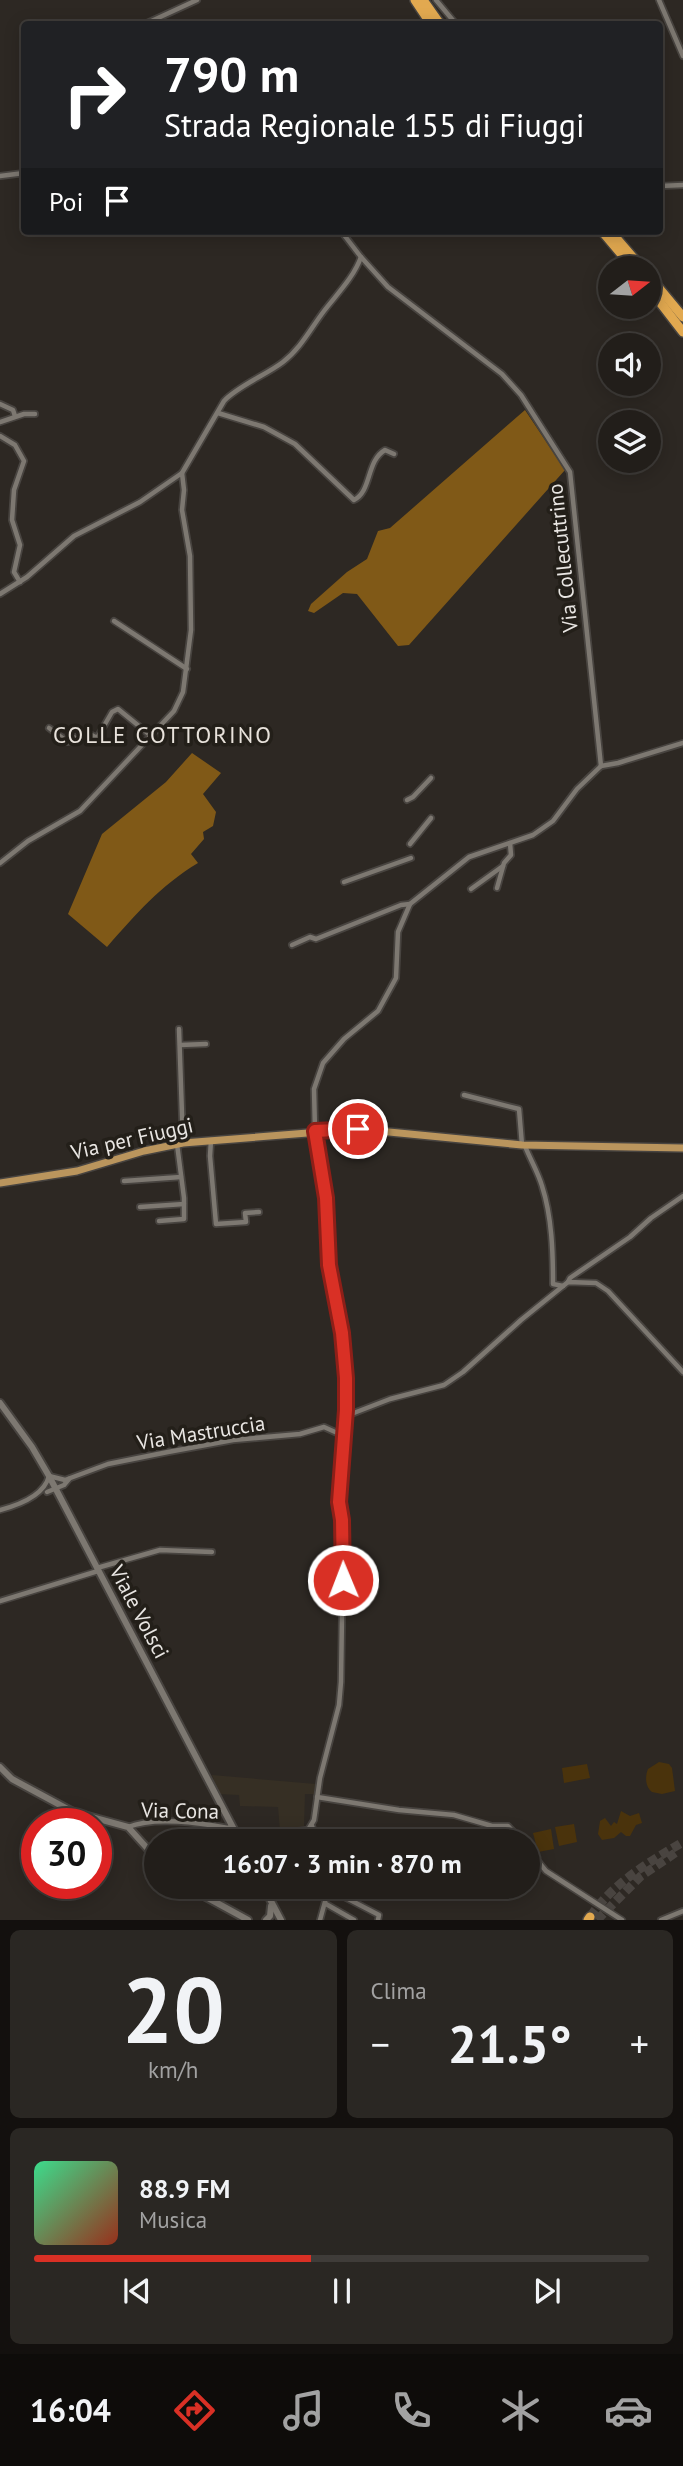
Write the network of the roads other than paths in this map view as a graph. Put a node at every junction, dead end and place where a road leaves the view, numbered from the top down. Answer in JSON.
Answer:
{"nodes":[{"id":1,"x":197,"y":0,"type":"edge"},
{"id":2,"x":415,"y":0,"type":"edge"},
{"id":3,"x":423,"y":0,"type":"edge"},
{"id":4,"x":436,"y":0,"type":"edge"},
{"id":5,"x":659,"y":0,"type":"edge"},
{"id":6,"x":152,"y":21,"type":"edge"},
{"id":7,"x":429,"y":21,"type":"edge"},
{"id":8,"x":438,"y":21,"type":"edge"},
{"id":9,"x":454,"y":21,"type":"edge"},
{"id":10,"x":683,"y":56,"type":"edge"},
{"id":11,"x":21,"y":173,"type":"edge"},
{"id":12,"x":0,"y":176,"type":"edge"},
{"id":13,"x":683,"y":185,"type":"edge"},
{"id":14,"x":663,"y":186,"type":"edge"},
{"id":15,"x":344,"y":235,"type":"edge"},
{"id":16,"x":605,"y":235,"type":"edge"},
{"id":17,"x":613,"y":235,"type":"edge"},
{"id":18,"x":623,"y":256,"type":"edge"},
{"id":19,"x":632,"y":256,"type":"edge"},
{"id":20,"x":361,"y":257,"type":"junction"},
{"id":21,"x":662,"y":292,"type":"edge"},
{"id":22,"x":662,"y":305,"type":"edge"},
{"id":23,"x":683,"y":317,"type":"edge"},
{"id":24,"x":683,"y":332,"type":"edge"},
{"id":25,"x":0,"y":404,"type":"edge"},
{"id":26,"x":218,"y":413,"type":"junction"},
{"id":27,"x":35,"y":414,"type":"dead end"},
{"id":28,"x":15,"y":416,"type":"junction"},
{"id":29,"x":0,"y":422,"type":"edge"},
{"id":30,"x":0,"y":436,"type":"edge"},
{"id":31,"x":394,"y":454,"type":"dead end"},
{"id":32,"x":182,"y":473,"type":"junction"},
{"id":33,"x":20,"y":582,"type":"junction"},
{"id":34,"x":0,"y":594,"type":"edge"},
{"id":35,"x":114,"y":621,"type":"dead end"},
{"id":36,"x":187,"y":669,"type":"junction"},
{"id":37,"x":49,"y":727,"type":"dead end"},
{"id":38,"x":150,"y":735,"type":"junction"},
{"id":39,"x":683,"y":743,"type":"edge"},
{"id":40,"x":601,"y":765,"type":"junction"},
{"id":41,"x":431,"y":778,"type":"dead end"},
{"id":42,"x":407,"y":800,"type":"dead end"},
{"id":43,"x":431,"y":818,"type":"dead end"},
{"id":44,"x":510,"y":843,"type":"junction"},
{"id":45,"x":410,"y":844,"type":"dead end"},
{"id":46,"x":411,"y":858,"type":"dead end"},
{"id":47,"x":0,"y":863,"type":"edge"},
{"id":48,"x":504,"y":866,"type":"junction"},
{"id":49,"x":344,"y":882,"type":"dead end"},
{"id":50,"x":497,"y":888,"type":"dead end"},
{"id":51,"x":471,"y":889,"type":"dead end"},
{"id":52,"x":410,"y":904,"type":"junction"},
{"id":53,"x":292,"y":945,"type":"dead end"},
{"id":54,"x":179,"y":1029,"type":"dead end"},
{"id":55,"x":206,"y":1044,"type":"dead end"},
{"id":56,"x":180,"y":1045,"type":"junction"},
{"id":57,"x":464,"y":1096,"type":"dead end"},
{"id":58,"x":315,"y":1131,"type":"junction"},
{"id":59,"x":211,"y":1140,"type":"junction"},
{"id":60,"x":180,"y":1144,"type":"junction"},
{"id":61,"x":523,"y":1146,"type":"junction"},
{"id":62,"x":683,"y":1148,"type":"edge"},
{"id":63,"x":181,"y":1177,"type":"junction"},
{"id":64,"x":124,"y":1181,"type":"dead end"},
{"id":65,"x":0,"y":1183,"type":"edge"},
{"id":66,"x":683,"y":1196,"type":"edge"},
{"id":67,"x":184,"y":1204,"type":"junction"},
{"id":68,"x":140,"y":1207,"type":"dead end"},
{"id":69,"x":259,"y":1212,"type":"dead end"},
{"id":70,"x":159,"y":1221,"type":"dead end"},
{"id":71,"x":566,"y":1284,"type":"junction"},
{"id":72,"x":683,"y":1372,"type":"edge"},
{"id":73,"x":0,"y":1403,"type":"edge"},
{"id":74,"x":346,"y":1416,"type":"junction"},
{"id":75,"x":344,"y":1436,"type":"junction"},
{"id":76,"x":49,"y":1476,"type":"junction"},
{"id":77,"x":66,"y":1481,"type":"junction"},
{"id":78,"x":55,"y":1487,"type":"junction"},
{"id":79,"x":44,"y":1492,"type":"junction"},
{"id":80,"x":62,"y":1501,"type":"junction"},
{"id":81,"x":0,"y":1510,"type":"edge"},
{"id":82,"x":212,"y":1552,"type":"dead end"},
{"id":83,"x":98,"y":1570,"type":"junction"},
{"id":84,"x":0,"y":1601,"type":"edge"},
{"id":85,"x":0,"y":1767,"type":"edge"},
{"id":86,"x":317,"y":1797,"type":"junction"},
{"id":87,"x":312,"y":1825,"type":"junction"},
{"id":88,"x":128,"y":1827,"type":"junction"},
{"id":89,"x":234,"y":1829,"type":"joint"},
{"id":90,"x":309,"y":1829,"type":"edge"},
{"id":91,"x":313,"y":1829,"type":"edge"},
{"id":92,"x":511,"y":1829,"type":"edge"},
{"id":93,"x":144,"y":1845,"type":"edge"},
{"id":94,"x":540,"y":1864,"type":"edge"},
{"id":95,"x":210,"y":1899,"type":"edge"},
{"id":96,"x":327,"y":1899,"type":"edge"},
{"id":97,"x":349,"y":1899,"type":"edge"},
{"id":98,"x":270,"y":1900,"type":"joint"},
{"id":99,"x":326,"y":1903,"type":"junction"},
{"id":100,"x":683,"y":1911,"type":"edge"},
{"id":101,"x":248,"y":1920,"type":"edge"},
{"id":102,"x":267,"y":1920,"type":"edge"},
{"id":103,"x":281,"y":1920,"type":"edge"},
{"id":104,"x":320,"y":1920,"type":"edge"},
{"id":105,"x":354,"y":1920,"type":"edge"},
{"id":106,"x":378,"y":1920,"type":"edge"},
{"id":107,"x":622,"y":1920,"type":"edge"},
{"id":108,"x":661,"y":1920,"type":"edge"}],
"edges":[{"from":1,"to":6,"type":"street"},
{"from":2,"to":7,"type":"highway"},
{"from":3,"to":8,"type":"highway"},
{"from":4,"to":9,"type":"street"},
{"from":5,"to":10,"type":"street"},
{"from":11,"to":12,"type":"street"},
{"from":13,"to":14,"type":"street"},
{"from":15,"to":20,"type":"street","name":"Via Collecuttrino"},
{"from":16,"to":18,"type":"highway"},
{"from":17,"to":19,"type":"highway"},
{"from":20,"to":26,"type":"street"},
{"from":20,"to":40,"type":"street","name":"Via Collecuttrino"},
{"from":21,"to":23,"type":"highway"},
{"from":22,"to":24,"type":"highway"},
{"from":25,"to":28,"type":"street"},
{"from":26,"to":31,"type":"street"},
{"from":26,"to":32,"type":"street"},
{"from":27,"to":28,"type":"street"},
{"from":28,"to":29,"type":"street"},
{"from":30,"to":33,"type":"street"},
{"from":32,"to":33,"type":"street"},
{"from":32,"to":36,"type":"street"},
{"from":33,"to":34,"type":"street"},
{"from":35,"to":36,"type":"street"},
{"from":36,"to":38,"type":"street"},
{"from":37,"to":38,"type":"street"},
{"from":38,"to":47,"type":"street"},
{"from":39,"to":40,"type":"street"},
{"from":40,"to":44,"type":"street"},
{"from":41,"to":42,"type":"street"},
{"from":43,"to":45,"type":"street"},
{"from":44,"to":48,"type":"street"},
{"from":44,"to":52,"type":"street"},
{"from":46,"to":49,"type":"street"},
{"from":48,"to":50,"type":"street"},
{"from":48,"to":51,"type":"street"},
{"from":52,"to":53,"type":"street"},
{"from":52,"to":58,"type":"street"},
{"from":54,"to":56,"type":"street"},
{"from":55,"to":56,"type":"street"},
{"from":56,"to":60,"type":"street"},
{"from":57,"to":61,"type":"street"},
{"from":58,"to":59,"type":"main road","name":"Via per Fiuggi"},
{"from":58,"to":61,"type":"main road","name":"Via per Fiuggi"},
{"from":58,"to":74,"type":"street"},
{"from":59,"to":60,"type":"main road","name":"Via per Fiuggi"},
{"from":59,"to":69,"type":"street"},
{"from":60,"to":63,"type":"street"},
{"from":60,"to":65,"type":"main road","name":"Via per Fiuggi"},
{"from":61,"to":62,"type":"main road","name":"Via per Fiuggi"},
{"from":61,"to":71,"type":"street"},
{"from":63,"to":64,"type":"street"},
{"from":63,"to":67,"type":"street"},
{"from":66,"to":71,"type":"street"},
{"from":67,"to":68,"type":"street"},
{"from":67,"to":70,"type":"street"},
{"from":71,"to":72,"type":"street"},
{"from":71,"to":74,"type":"street"},
{"from":73,"to":76,"type":"main road","name":"Viale Volsci"},
{"from":74,"to":75,"type":"street"},
{"from":75,"to":77,"type":"street","name":"Via Mastruccia"},
{"from":75,"to":86,"type":"street"},
{"from":76,"to":77,"type":"street"},
{"from":76,"to":78,"type":"main road","name":"Viale Volsci"},
{"from":76,"to":79,"type":"street"},
{"from":77,"to":78,"type":"street","name":"Via Mastruccia"},
{"from":77,"to":80,"type":"street"},
{"from":78,"to":79,"type":"street","name":"Via Mastruccia"},
{"from":78,"to":80,"type":"main road","name":"Viale Volsci"},
{"from":79,"to":80,"type":"street"},
{"from":79,"to":81,"type":"street"},
{"from":80,"to":83,"type":"main road","name":"Viale Volsci"},
{"from":82,"to":83,"type":"street"},
{"from":83,"to":84,"type":"street"},
{"from":83,"to":89,"type":"main road","name":"Viale Volsci"},
{"from":85,"to":88,"type":"main road"},
{"from":86,"to":87,"type":"street"},
{"from":86,"to":92,"type":"street"},
{"from":87,"to":90,"type":"street","name":"Via Cona"},
{"from":87,"to":91,"type":"street"},
{"from":88,"to":89,"type":"street","name":"Via Cona"},
{"from":88,"to":93,"type":"main road"},
{"from":94,"to":107,"type":"street"},
{"from":95,"to":101,"type":"main road"},
{"from":96,"to":99,"type":"street"},
{"from":97,"to":106,"type":"street"},
{"from":98,"to":102,"type":"main road"},
{"from":98,"to":103,"type":"main road"},
{"from":99,"to":104,"type":"street"},
{"from":99,"to":105,"type":"street"},
{"from":100,"to":108,"type":"street"}]}
